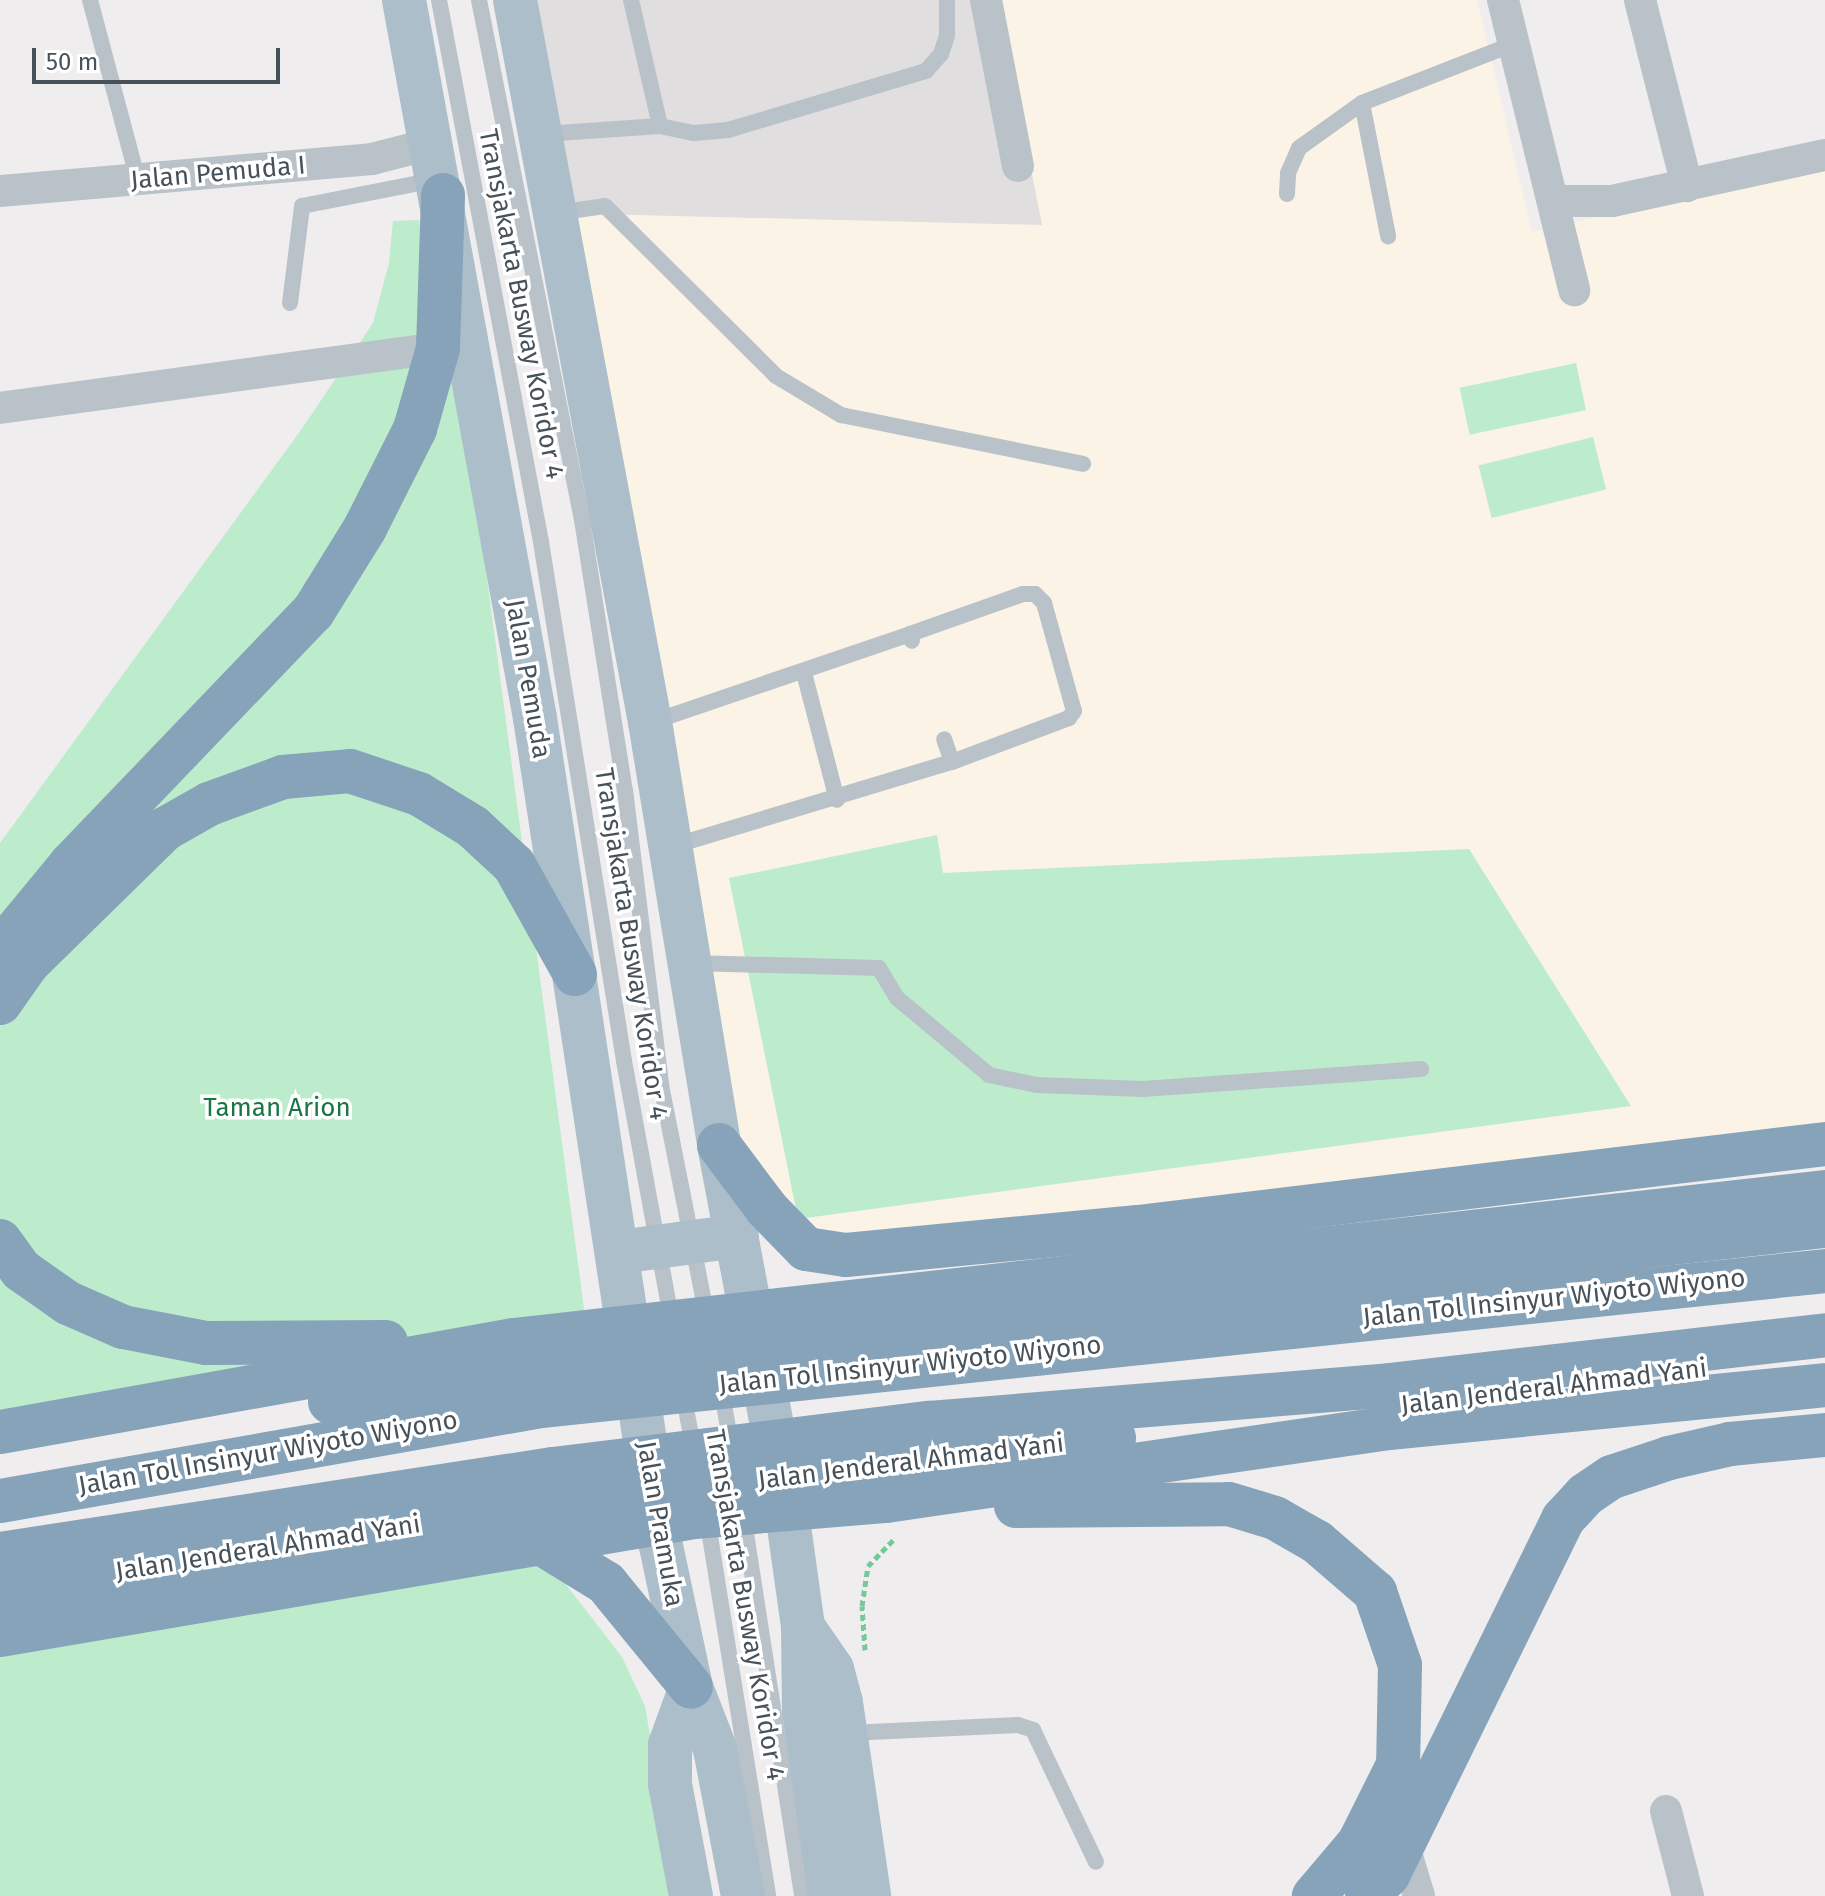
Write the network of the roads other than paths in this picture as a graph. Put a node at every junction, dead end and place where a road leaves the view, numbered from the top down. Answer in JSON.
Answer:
{"nodes":[{"id":1,"x":90,"y":0,"type":"edge"},
{"id":2,"x":404,"y":0,"type":"edge"},
{"id":3,"x":439,"y":0,"type":"edge"},
{"id":4,"x":479,"y":0,"type":"edge"},
{"id":5,"x":515,"y":0,"type":"edge"},
{"id":6,"x":631,"y":0,"type":"edge"},
{"id":7,"x":947,"y":0,"type":"edge"},
{"id":8,"x":986,"y":0,"type":"edge"},
{"id":9,"x":1503,"y":0,"type":"edge"},
{"id":10,"x":1640,"y":0,"type":"edge"},
{"id":11,"x":1513,"y":44,"type":"junction"},
{"id":12,"x":1362,"y":103,"type":"junction"},
{"id":13,"x":660,"y":126,"type":"junction"},
{"id":14,"x":540,"y":134,"type":"junction"},
{"id":15,"x":1825,"y":155,"type":"edge"},
{"id":16,"x":1018,"y":166,"type":"dead end"},
{"id":17,"x":439,"y":172,"type":"junction"},
{"id":18,"x":138,"y":180,"type":"junction"},
{"id":19,"x":1687,"y":186,"type":"junction"},
{"id":20,"x":0,"y":191,"type":"edge"},
{"id":21,"x":1287,"y":194,"type":"dead end"},
{"id":22,"x":1556,"y":201,"type":"junction"},
{"id":23,"x":556,"y":213,"type":"junction"},
{"id":24,"x":1388,"y":236,"type":"dead end"},
{"id":25,"x":1574,"y":290,"type":"dead end"},
{"id":26,"x":290,"y":303,"type":"dead end"},
{"id":27,"x":438,"y":348,"type":"junction"},
{"id":28,"x":0,"y":408,"type":"edge"},
{"id":29,"x":1083,"y":464,"type":"dead end"},
{"id":30,"x":804,"y":673,"type":"junction"},
{"id":31,"x":650,"y":722,"type":"junction"},
{"id":32,"x":944,"y":739,"type":"dead end"},
{"id":33,"x":952,"y":762,"type":"junction"},
{"id":34,"x":837,"y":800,"type":"junction"},
{"id":35,"x":672,"y":846,"type":"junction"},
{"id":36,"x":0,"y":950,"type":"edge"},
{"id":37,"x":690,"y":963,"type":"junction"},
{"id":38,"x":575,"y":974,"type":"junction"},
{"id":39,"x":0,"y":1003,"type":"edge"},
{"id":40,"x":1421,"y":1069,"type":"dead end"},
{"id":41,"x":1825,"y":1144,"type":"edge"},
{"id":42,"x":719,"y":1145,"type":"junction"},
{"id":43,"x":1825,"y":1192,"type":"edge"},
{"id":44,"x":1825,"y":1226,"type":"edge"},
{"id":45,"x":737,"y":1236,"type":"junction"},
{"id":46,"x":0,"y":1241,"type":"edge"},
{"id":47,"x":656,"y":1247,"type":"junction"},
{"id":48,"x":1825,"y":1262,"type":"edge"},
{"id":49,"x":1825,"y":1271,"type":"edge"},
{"id":50,"x":1825,"y":1321,"type":"edge"},
{"id":51,"x":1825,"y":1335,"type":"edge"},
{"id":52,"x":514,"y":1340,"type":"junction"},
{"id":53,"x":692,"y":1356,"type":"junction"},
{"id":54,"x":1825,"y":1356,"type":"edge"},
{"id":55,"x":760,"y":1358,"type":"junction"},
{"id":56,"x":635,"y":1374,"type":"junction"},
{"id":57,"x":1825,"y":1385,"type":"edge"},
{"id":58,"x":0,"y":1432,"type":"edge"},
{"id":59,"x":775,"y":1433,"type":"junction"},
{"id":60,"x":1825,"y":1435,"type":"edge"},
{"id":61,"x":731,"y":1439,"type":"junction"},
{"id":62,"x":693,"y":1443,"type":"junction"},
{"id":63,"x":646,"y":1447,"type":"junction"},
{"id":64,"x":0,"y":1453,"type":"edge"},
{"id":65,"x":782,"y":1477,"type":"junction"},
{"id":66,"x":720,"y":1485,"type":"junction"},
{"id":67,"x":654,"y":1494,"type":"junction"},
{"id":68,"x":0,"y":1498,"type":"edge"},
{"id":69,"x":886,"y":1501,"type":"junction"},
{"id":70,"x":487,"y":1514,"type":"junction"},
{"id":71,"x":0,"y":1555,"type":"edge"},
{"id":72,"x":0,"y":1595,"type":"edge"},
{"id":73,"x":803,"y":1627,"type":"junction"},
{"id":74,"x":0,"y":1635,"type":"edge"},
{"id":75,"x":691,"y":1687,"type":"junction"},
{"id":76,"x":847,"y":1734,"type":"junction"},
{"id":77,"x":1666,"y":1811,"type":"dead end"},
{"id":78,"x":1403,"y":1843,"type":"junction"},
{"id":79,"x":1096,"y":1862,"type":"dead end"},
{"id":80,"x":691,"y":1896,"type":"edge"},
{"id":81,"x":743,"y":1896,"type":"edge"},
{"id":82,"x":768,"y":1896,"type":"edge"},
{"id":83,"x":802,"y":1896,"type":"edge"},
{"id":84,"x":830,"y":1896,"type":"edge"},
{"id":85,"x":869,"y":1896,"type":"edge"},
{"id":86,"x":1314,"y":1896,"type":"edge"},
{"id":87,"x":1367,"y":1896,"type":"edge"},
{"id":88,"x":1419,"y":1896,"type":"edge"},
{"id":89,"x":1688,"y":1896,"type":"edge"}],
"edges":[{"from":1,"to":18,"type":"lane"},
{"from":2,"to":17,"type":"main road","name":"Jalan Pemuda"},
{"from":3,"to":47,"type":"lane","name":"Transjakarta Busway Koridor 4"},
{"from":4,"to":47,"type":"lane","name":"Transjakarta Busway Koridor 4"},
{"from":5,"to":14,"type":"main road"},
{"from":6,"to":13,"type":"lane"},
{"from":7,"to":13,"type":"lane"},
{"from":8,"to":16,"type":"street"},
{"from":9,"to":11,"type":"street"},
{"from":10,"to":19,"type":"street"},
{"from":11,"to":12,"type":"lane"},
{"from":11,"to":22,"type":"street"},
{"from":12,"to":21,"type":"lane"},
{"from":12,"to":24,"type":"lane"},
{"from":13,"to":14,"type":"lane"},
{"from":14,"to":23,"type":"main road"},
{"from":15,"to":19,"type":"street"},
{"from":17,"to":18,"type":"street","name":"Jalan Pemuda I"},
{"from":17,"to":26,"type":"lane"},
{"from":17,"to":27,"type":"highway"},
{"from":17,"to":38,"type":"main road","name":"Jalan Pemuda"},
{"from":18,"to":20,"type":"street","name":"Jalan Pemuda I"},
{"from":19,"to":22,"type":"street"},
{"from":22,"to":25,"type":"street"},
{"from":23,"to":29,"type":"lane"},
{"from":23,"to":31,"type":"main road"},
{"from":27,"to":28,"type":"street"},
{"from":27,"to":36,"type":"highway"},
{"from":30,"to":31,"type":"lane"},
{"from":30,"to":33,"type":"lane"},
{"from":30,"to":34,"type":"lane"},
{"from":31,"to":35,"type":"main road"},
{"from":32,"to":33,"type":"lane"},
{"from":33,"to":34,"type":"lane"},
{"from":34,"to":35,"type":"lane"},
{"from":35,"to":37,"type":"main road"},
{"from":37,"to":40,"type":"lane"},
{"from":37,"to":42,"type":"main road"},
{"from":38,"to":39,"type":"highway"},
{"from":38,"to":47,"type":"main road","name":"Jalan Pemuda"},
{"from":41,"to":42,"type":"highway"},
{"from":42,"to":45,"type":"main road"},
{"from":43,"to":52,"type":"highway"},
{"from":44,"to":55,"type":"highway"},
{"from":45,"to":47,"type":"main road"},
{"from":45,"to":55,"type":"main road"},
{"from":46,"to":52,"type":"highway"},
{"from":47,"to":53,"type":"lane","name":"Transjakarta Busway Koridor 4"},
{"from":47,"to":53,"type":"lane","name":"Transjakarta Busway Koridor 4"},
{"from":47,"to":56,"type":"main road","name":"Jalan Pemuda"},
{"from":48,"to":55,"type":"lane"},
{"from":49,"to":68,"type":"highway","name":"Jalan Tol Insinyur Wiyoto Wiyono"},
{"from":50,"to":59,"type":"lane"},
{"from":51,"to":71,"type":"highway","name":"Jalan Tol Insinyur Wiyoto Wiyono"},
{"from":52,"to":58,"type":"highway"},
{"from":53,"to":55,"type":"highway"},
{"from":53,"to":56,"type":"highway"},
{"from":53,"to":61,"type":"lane","name":"Transjakarta Busway Koridor 4"},
{"from":53,"to":62,"type":"lane","name":"Transjakarta Busway Koridor 4"},
{"from":54,"to":65,"type":"highway","name":"Jalan Jenderal Ahmad Yani"},
{"from":55,"to":59,"type":"main road"},
{"from":56,"to":63,"type":"main road","name":"Jalan Pramuka"},
{"from":56,"to":64,"type":"highway"},
{"from":56,"to":68,"type":"lane"},
{"from":57,"to":69,"type":"highway"},
{"from":59,"to":61,"type":"lane"},
{"from":59,"to":65,"type":"main road"},
{"from":60,"to":78,"type":"highway"},
{"from":61,"to":62,"type":"lane"},
{"from":61,"to":66,"type":"lane","name":"Transjakarta Busway Koridor 4"},
{"from":62,"to":63,"type":"lane"},
{"from":62,"to":66,"type":"lane","name":"Transjakarta Busway Koridor 4"},
{"from":63,"to":67,"type":"main road","name":"Jalan Pramuka"},
{"from":63,"to":71,"type":"lane"},
{"from":65,"to":66,"type":"highway","name":"Jalan Jenderal Ahmad Yani"},
{"from":65,"to":73,"type":"main road"},
{"from":66,"to":67,"type":"highway","name":"Jalan Jenderal Ahmad Yani"},
{"from":66,"to":82,"type":"lane","name":"Transjakarta Busway Koridor 4"},
{"from":66,"to":83,"type":"lane","name":"Transjakarta Busway Koridor 4"},
{"from":67,"to":70,"type":"highway","name":"Jalan Jenderal Ahmad Yani"},
{"from":67,"to":75,"type":"main road","name":"Jalan Pramuka"},
{"from":69,"to":74,"type":"highway"},
{"from":69,"to":86,"type":"highway"},
{"from":70,"to":72,"type":"highway","name":"Jalan Jenderal Ahmad Yani"},
{"from":70,"to":75,"type":"highway"},
{"from":73,"to":76,"type":"main road"},
{"from":73,"to":84,"type":"main road"},
{"from":75,"to":80,"type":"main road"},
{"from":75,"to":81,"type":"main road","name":"Jalan Pramuka"},
{"from":76,"to":79,"type":"lane"},
{"from":76,"to":85,"type":"main road"},
{"from":77,"to":89,"type":"street"},
{"from":78,"to":87,"type":"highway"},
{"from":78,"to":88,"type":"street"}]}
